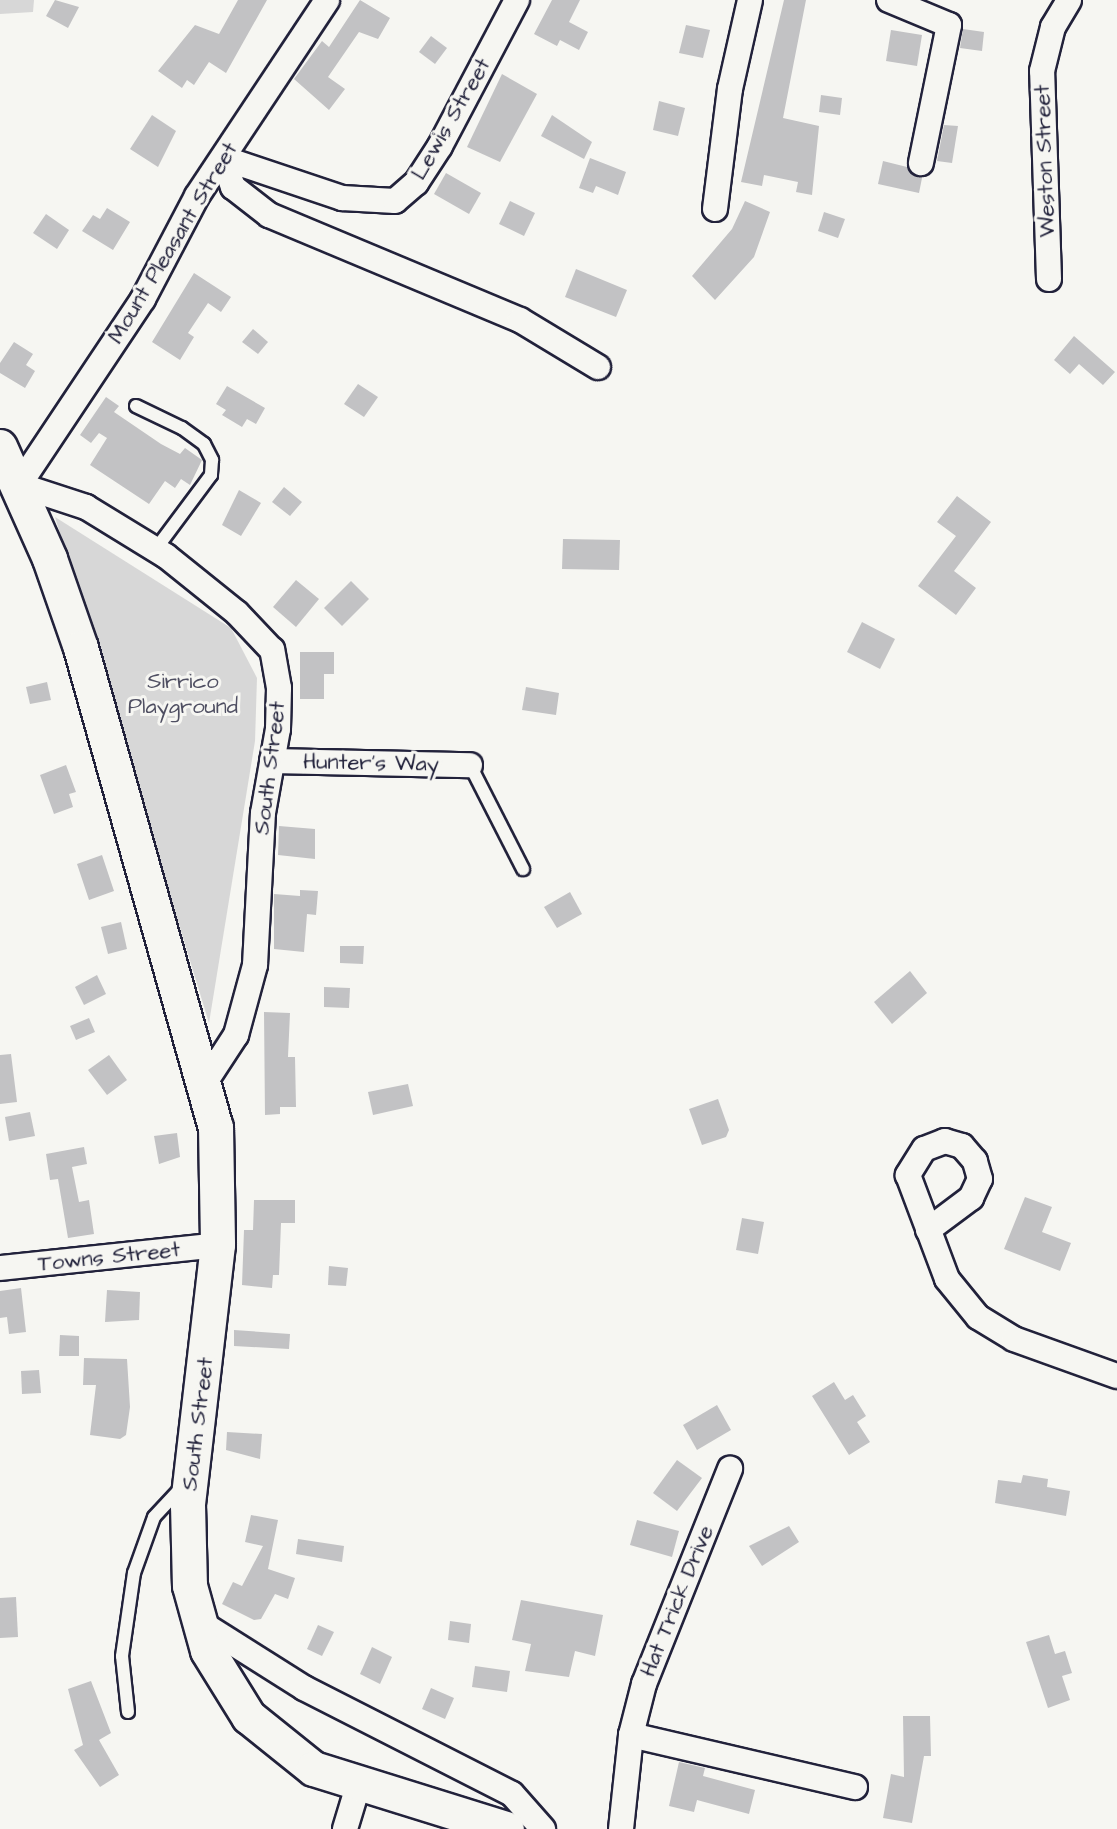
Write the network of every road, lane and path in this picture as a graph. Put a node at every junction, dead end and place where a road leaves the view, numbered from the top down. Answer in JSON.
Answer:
{"nodes":[{"id":1,"x":327,"y":0,"type":"edge"},
{"id":2,"x":517,"y":0,"type":"edge"},
{"id":3,"x":750,"y":0,"type":"edge"},
{"id":4,"x":889,"y":0,"type":"edge"},
{"id":5,"x":1069,"y":0,"type":"edge"},
{"id":6,"x":223,"y":158,"type":"junction"},
{"id":7,"x":921,"y":163,"type":"dead end"},
{"id":8,"x":715,"y":209,"type":"dead end"},
{"id":9,"x":1049,"y":279,"type":"dead end"},
{"id":10,"x":598,"y":367,"type":"dead end"},
{"id":11,"x":136,"y":406,"type":"dead end"},
{"id":12,"x":0,"y":447,"type":"edge"},
{"id":13,"x":19,"y":485,"type":"junction"},
{"id":14,"x":155,"y":550,"type":"junction"},
{"id":15,"x":272,"y":761,"type":"junction"},
{"id":16,"x":470,"y":765,"type":"joint"},
{"id":17,"x":523,"y":869,"type":"dead end"},
{"id":18,"x":204,"y":1084,"type":"junction"},
{"id":19,"x":928,"y":1230,"type":"dead end"},
{"id":20,"x":218,"y":1245,"type":"junction"},
{"id":21,"x":0,"y":1268,"type":"edge"},
{"id":22,"x":1117,"y":1376,"type":"edge"},
{"id":23,"x":730,"y":1469,"type":"dead end"},
{"id":24,"x":192,"y":1476,"type":"junction"},
{"id":25,"x":198,"y":1621,"type":"junction"},
{"id":26,"x":128,"y":1712,"type":"dead end"},
{"id":27,"x":631,"y":1735,"type":"junction"},
{"id":28,"x":358,"y":1786,"type":"junction"},
{"id":29,"x":855,"y":1787,"type":"dead end"},
{"id":30,"x":345,"y":1829,"type":"edge"},
{"id":31,"x":507,"y":1829,"type":"edge"},
{"id":32,"x":543,"y":1829,"type":"edge"},
{"id":33,"x":621,"y":1829,"type":"edge"}],
"edges":[{"from":1,"to":6,"type":"street","name":"Mount Pleasant Street"},
{"from":2,"to":6,"type":"street","name":"Lewis Street"},
{"from":3,"to":8,"type":"street"},
{"from":4,"to":7,"type":"street"},
{"from":5,"to":9,"type":"street","name":"Weston Street"},
{"from":6,"to":10,"type":"street"},
{"from":6,"to":13,"type":"street","name":"Mount Pleasant Street"},
{"from":11,"to":14,"type":"lane"},
{"from":12,"to":13,"type":"street","name":"South Street"},
{"from":13,"to":14,"type":"street","name":"South Street"},
{"from":13,"to":18,"type":"street","name":"South Street"},
{"from":14,"to":15,"type":"street","name":"South Street"},
{"from":15,"to":16,"type":"street","name":"Hunter's Way"},
{"from":15,"to":18,"type":"street","name":"South Street"},
{"from":16,"to":17,"type":"lane"},
{"from":18,"to":20,"type":"street","name":"South Street"},
{"from":19,"to":22,"type":"street"},
{"from":20,"to":21,"type":"street","name":"Towns Street"},
{"from":20,"to":24,"type":"street","name":"South Street"},
{"from":23,"to":27,"type":"street","name":"Hat Trick Drive"},
{"from":24,"to":25,"type":"street","name":"South Street"},
{"from":24,"to":26,"type":"lane"},
{"from":25,"to":28,"type":"street","name":"South Street"},
{"from":25,"to":32,"type":"street"},
{"from":27,"to":29,"type":"street"},
{"from":27,"to":33,"type":"street","name":"Hat Trick Drive"},
{"from":28,"to":30,"type":"street"},
{"from":28,"to":31,"type":"street","name":"South Street"}]}
